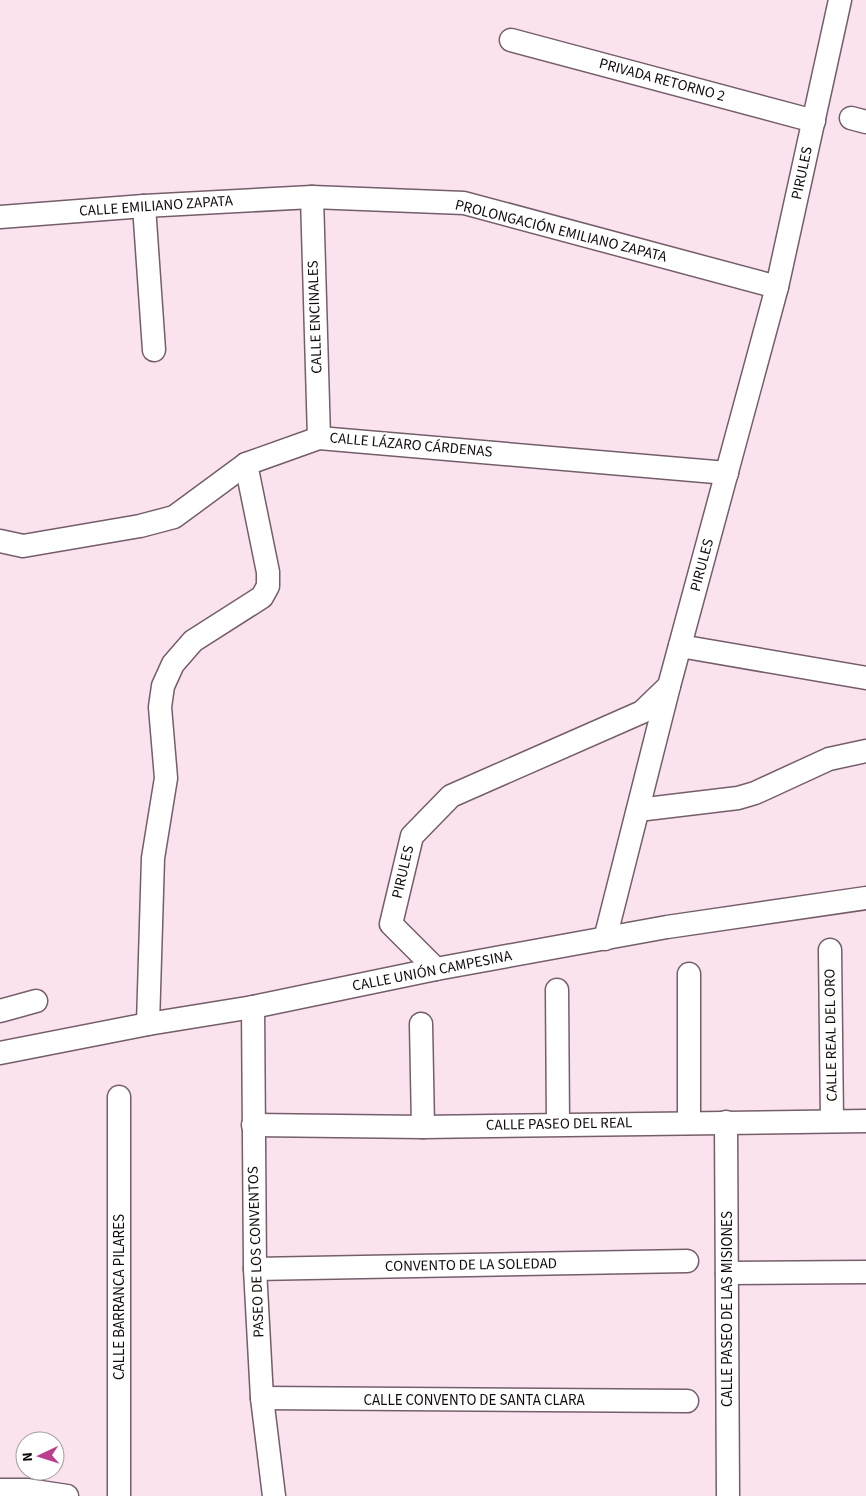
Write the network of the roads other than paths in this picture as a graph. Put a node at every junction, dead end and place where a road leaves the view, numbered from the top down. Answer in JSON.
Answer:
{"nodes":[{"id":1,"x":840,"y":0,"type":"edge"},
{"id":2,"x":511,"y":40,"type":"dead end"},
{"id":3,"x":814,"y":120,"type":"junction"},
{"id":4,"x":312,"y":197,"type":"junction"},
{"id":5,"x":144,"y":206,"type":"junction"},
{"id":6,"x":0,"y":217,"type":"edge"},
{"id":7,"x":777,"y":287,"type":"junction"},
{"id":8,"x":154,"y":350,"type":"dead end"},
{"id":9,"x":319,"y":438,"type":"junction"},
{"id":10,"x":246,"y":464,"type":"junction"},
{"id":11,"x":727,"y":473,"type":"junction"},
{"id":12,"x":0,"y":541,"type":"edge"},
{"id":13,"x":680,"y":646,"type":"junction"},
{"id":14,"x":866,"y":678,"type":"edge"},
{"id":15,"x":669,"y":686,"type":"junction"},
{"id":16,"x":866,"y":751,"type":"edge"},
{"id":17,"x":638,"y":810,"type":"junction"},
{"id":18,"x":866,"y":898,"type":"edge"},
{"id":19,"x":605,"y":939,"type":"junction"},
{"id":20,"x":830,"y":950,"type":"dead end"},
{"id":21,"x":436,"y":969,"type":"junction"},
{"id":22,"x":689,"y":974,"type":"dead end"},
{"id":23,"x":557,"y":990,"type":"dead end"},
{"id":24,"x":36,"y":1001,"type":"dead end"},
{"id":25,"x":253,"y":1008,"type":"junction"},
{"id":26,"x":0,"y":1011,"type":"edge"},
{"id":27,"x":148,"y":1024,"type":"junction"},
{"id":28,"x":421,"y":1024,"type":"dead end"},
{"id":29,"x":0,"y":1053,"type":"edge"},
{"id":30,"x":119,"y":1097,"type":"dead end"},
{"id":31,"x":832,"y":1121,"type":"junction"},
{"id":32,"x":866,"y":1121,"type":"edge"},
{"id":33,"x":726,"y":1122,"type":"junction"},
{"id":34,"x":689,"y":1123,"type":"junction"},
{"id":35,"x":558,"y":1124,"type":"junction"},
{"id":36,"x":253,"y":1125,"type":"junction"},
{"id":37,"x":423,"y":1127,"type":"junction"},
{"id":38,"x":687,"y":1261,"type":"dead end"},
{"id":39,"x":255,"y":1269,"type":"junction"},
{"id":40,"x":866,"y":1272,"type":"edge"},
{"id":41,"x":727,"y":1273,"type":"junction"},
{"id":42,"x":262,"y":1398,"type":"junction"},
{"id":43,"x":687,"y":1401,"type":"dead end"},
{"id":44,"x":0,"y":1490,"type":"edge"},
{"id":45,"x":27,"y":1493,"type":"edge"},
{"id":46,"x":67,"y":1496,"type":"edge"},
{"id":47,"x":119,"y":1496,"type":"edge"},
{"id":48,"x":274,"y":1496,"type":"edge"},
{"id":49,"x":728,"y":1496,"type":"edge"}],
"edges":[{"from":1,"to":3,"type":"street","name":"PIRULES"},
{"from":2,"to":3,"type":"street","name":"PRIVADA RETORNO 2"},
{"from":3,"to":7,"type":"street","name":"PIRULES"},
{"from":4,"to":5,"type":"street","name":"CALLE EMILIANO ZAPATA"},
{"from":4,"to":7,"type":"street","name":"PROLONGACIÓN EMILIANO ZAPATA"},
{"from":4,"to":9,"type":"street","name":"CALLE ENCINALES"},
{"from":5,"to":6,"type":"street","name":"CALLE EMILIANO ZAPATA"},
{"from":5,"to":8,"type":"street"},
{"from":7,"to":11,"type":"street","name":"PIRULES"},
{"from":9,"to":10,"type":"street","name":"CALLE LÁZARO CÁRDENAS"},
{"from":9,"to":11,"type":"street","name":"CALLE LÁZARO CÁRDENAS"},
{"from":10,"to":12,"type":"street","name":"CALLE LÁZARO CÁRDENAS"},
{"from":10,"to":27,"type":"street"},
{"from":11,"to":13,"type":"street","name":"PIRULES"},
{"from":13,"to":14,"type":"street"},
{"from":13,"to":15,"type":"street","name":"PIRULES"},
{"from":15,"to":17,"type":"street"},
{"from":15,"to":21,"type":"street","name":"PIRULES"},
{"from":16,"to":17,"type":"street"},
{"from":17,"to":19,"type":"street"},
{"from":18,"to":19,"type":"street","name":"CALLE UNIÓN CAMPESINA"},
{"from":19,"to":21,"type":"street","name":"CALLE UNIÓN CAMPESINA"},
{"from":20,"to":31,"type":"street","name":"CALLE REAL DEL ORO"},
{"from":21,"to":25,"type":"street","name":"CALLE UNIÓN CAMPESINA"},
{"from":22,"to":34,"type":"street"},
{"from":23,"to":35,"type":"street"},
{"from":24,"to":26,"type":"street"},
{"from":25,"to":27,"type":"street","name":"CALLE UNIÓN CAMPESINA"},
{"from":25,"to":36,"type":"street","name":"PASEO DE LOS CONVENTOS"},
{"from":27,"to":29,"type":"street","name":"CALLE UNIÓN CAMPESINA"},
{"from":28,"to":37,"type":"street"},
{"from":30,"to":47,"type":"street","name":"CALLE BARRANCA PILARES"},
{"from":31,"to":32,"type":"street","name":"CALLE PASEO DEL REAL"},
{"from":31,"to":33,"type":"street","name":"CALLE PASEO DEL REAL"},
{"from":33,"to":34,"type":"street","name":"CALLE PASEO DEL REAL"},
{"from":33,"to":41,"type":"street","name":"CALLE PASEO DE LAS MISIONES"},
{"from":34,"to":35,"type":"street","name":"CALLE PASEO DEL REAL"},
{"from":35,"to":37,"type":"street","name":"CALLE PASEO DEL REAL"},
{"from":36,"to":37,"type":"street","name":"CALLE PASEO DEL REAL"},
{"from":36,"to":39,"type":"street","name":"PASEO DE LOS CONVENTOS"},
{"from":38,"to":39,"type":"street","name":"CONVENTO DE LA SOLEDAD"},
{"from":39,"to":42,"type":"street","name":"PASEO DE LOS CONVENTOS"},
{"from":40,"to":41,"type":"street"},
{"from":41,"to":49,"type":"street","name":"CALLE PASEO DE LAS MISIONES"},
{"from":42,"to":43,"type":"street","name":"CALLE CONVENTO DE SANTA CLARA"},
{"from":42,"to":48,"type":"street","name":"PASEO DE LOS CONVENTOS"},
{"from":44,"to":45,"type":"street"},
{"from":45,"to":46,"type":"street"}]}
